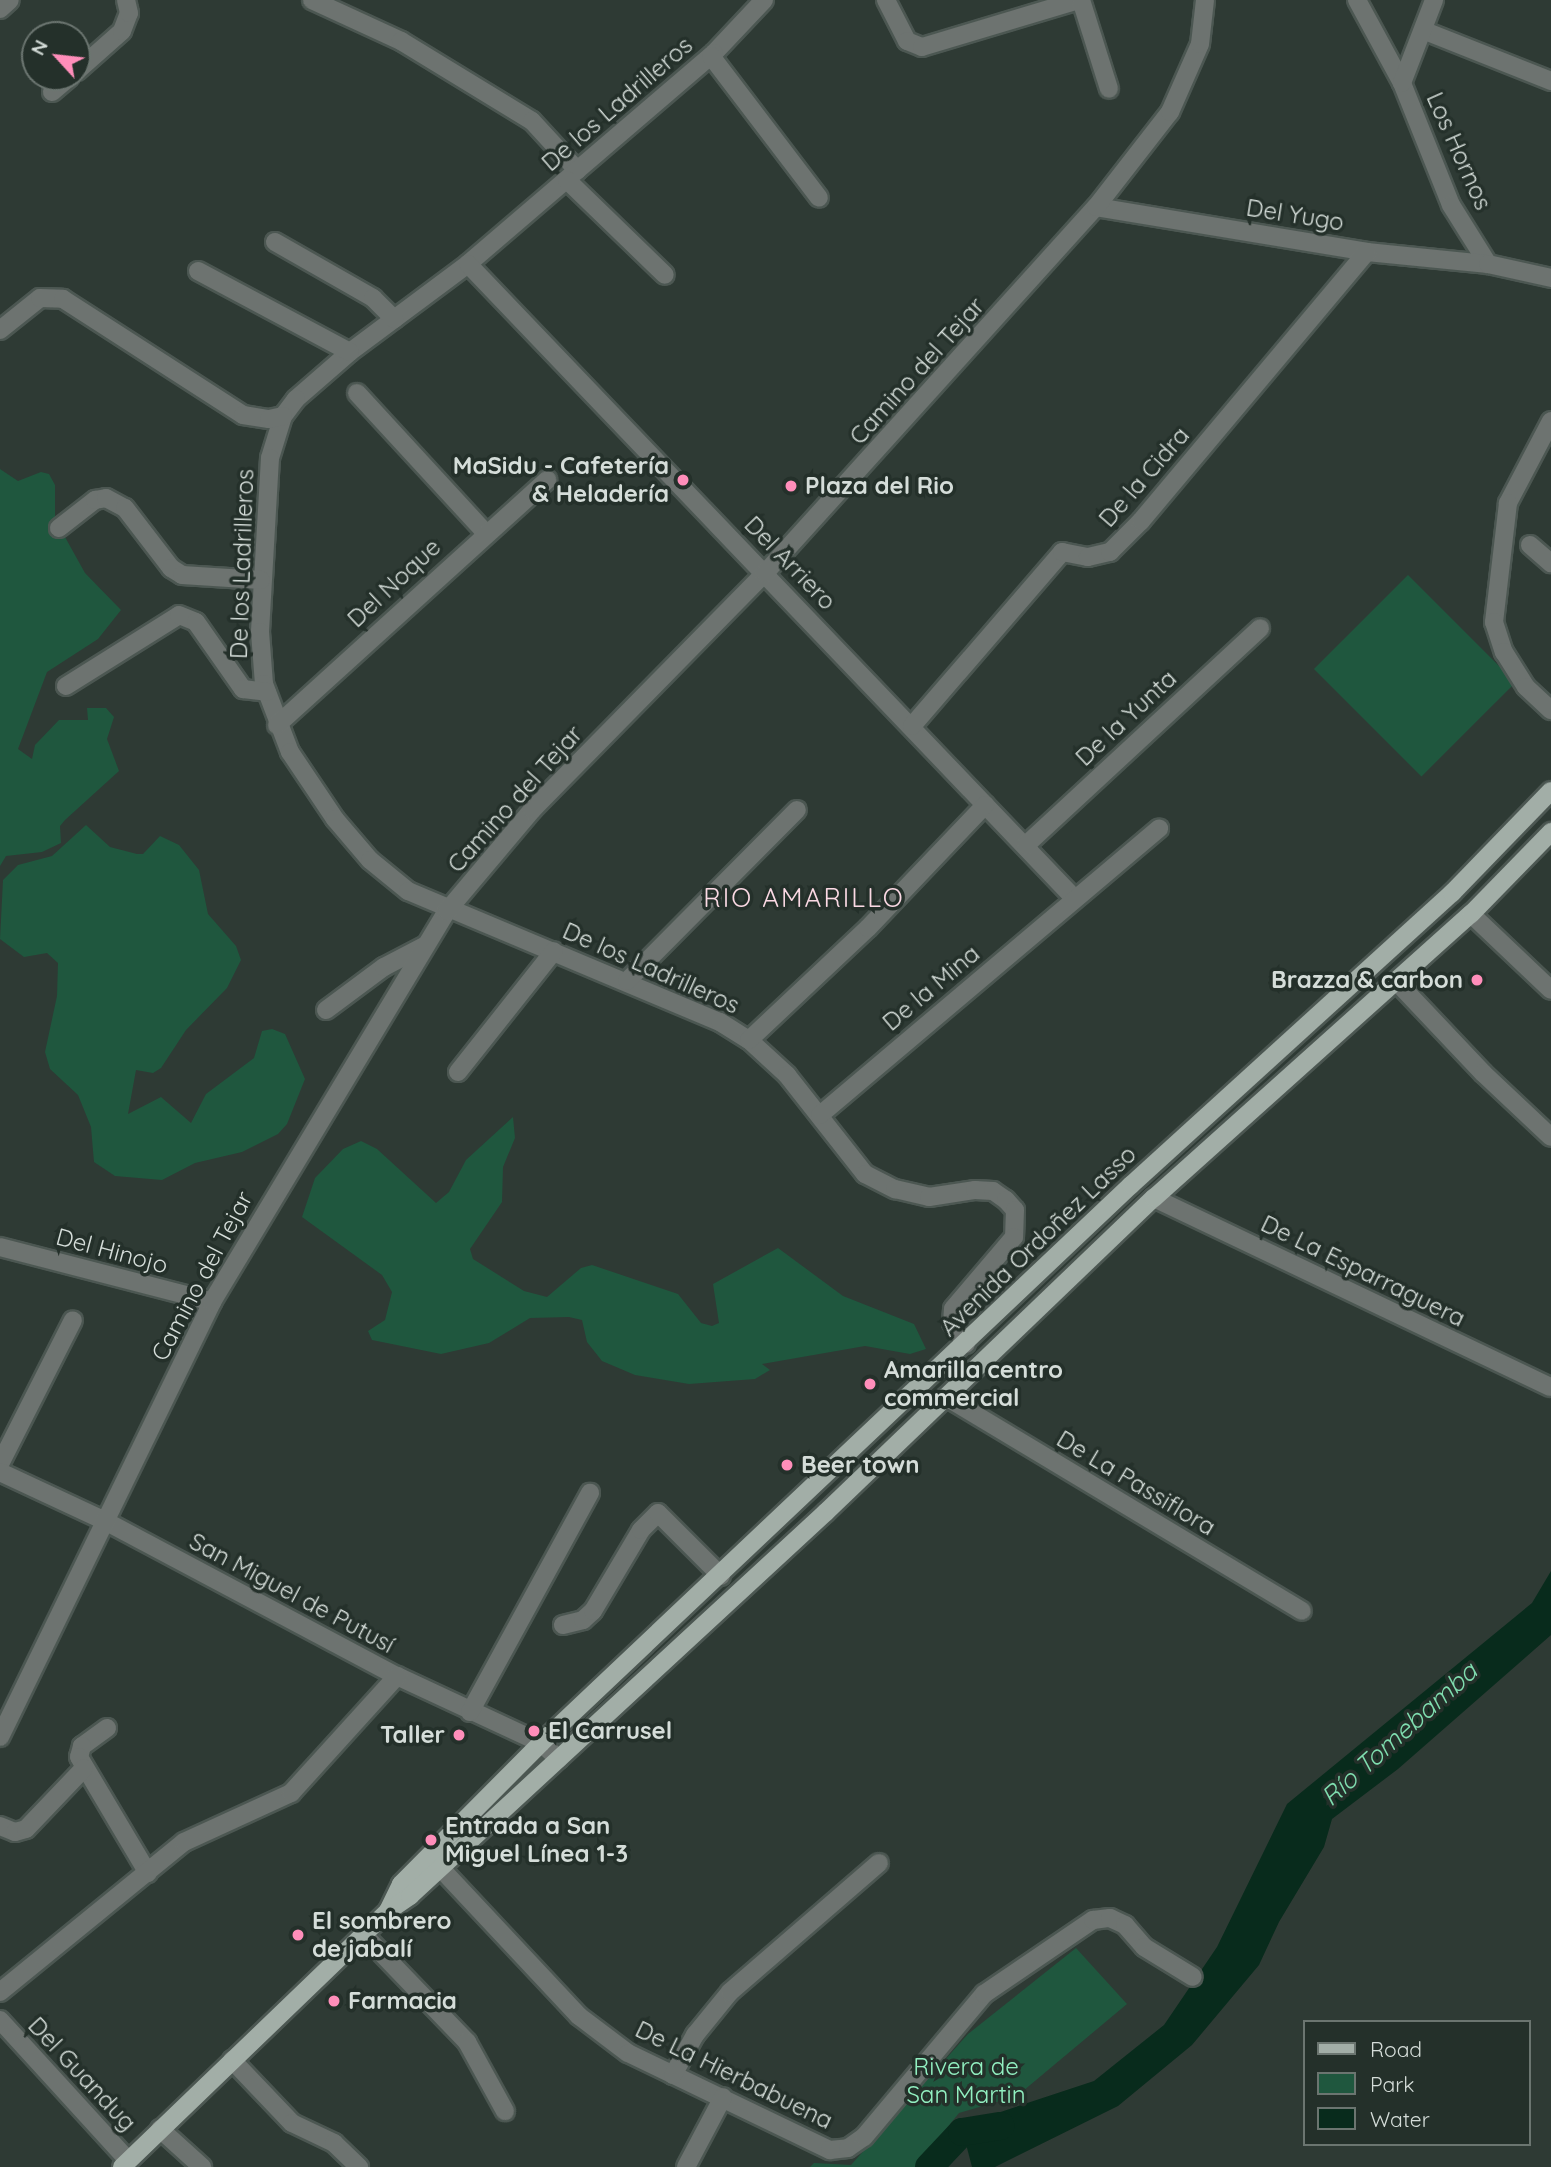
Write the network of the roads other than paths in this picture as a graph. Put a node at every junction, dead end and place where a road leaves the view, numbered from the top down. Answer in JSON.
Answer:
{"nodes":[{"id":1,"x":10,"y":0,"type":"edge"},
{"id":2,"x":127,"y":0,"type":"edge"},
{"id":3,"x":312,"y":0,"type":"edge"},
{"id":4,"x":764,"y":0,"type":"edge"},
{"id":5,"x":886,"y":0,"type":"edge"},
{"id":6,"x":1080,"y":0,"type":"edge"},
{"id":7,"x":1205,"y":0,"type":"edge"},
{"id":8,"x":1357,"y":0,"type":"edge"},
{"id":9,"x":1434,"y":0,"type":"edge"},
{"id":10,"x":0,"y":9,"type":"edge"},
{"id":11,"x":1425,"y":31,"type":"junction"},
{"id":12,"x":711,"y":56,"type":"junction"},
{"id":13,"x":91,"y":58,"type":"edge"},
{"id":14,"x":1551,"y":81,"type":"edge"},
{"id":15,"x":1402,"y":83,"type":"junction"},
{"id":16,"x":1109,"y":89,"type":"dead end"},
{"id":17,"x":572,"y":175,"type":"junction"},
{"id":18,"x":819,"y":198,"type":"dead end"},
{"id":19,"x":1096,"y":207,"type":"junction"},
{"id":20,"x":275,"y":242,"type":"dead end"},
{"id":21,"x":1367,"y":252,"type":"junction"},
{"id":22,"x":468,"y":264,"type":"junction"},
{"id":23,"x":1488,"y":264,"type":"junction"},
{"id":24,"x":198,"y":271,"type":"dead end"},
{"id":25,"x":665,"y":275,"type":"dead end"},
{"id":26,"x":1551,"y":278,"type":"edge"},
{"id":27,"x":394,"y":319,"type":"junction"},
{"id":28,"x":0,"y":330,"type":"edge"},
{"id":29,"x":350,"y":352,"type":"junction"},
{"id":30,"x":356,"y":393,"type":"dead end"},
{"id":31,"x":283,"y":416,"type":"junction"},
{"id":32,"x":1551,"y":421,"type":"edge"},
{"id":33,"x":547,"y":480,"type":"dead end"},
{"id":34,"x":58,"y":528,"type":"dead end"},
{"id":35,"x":485,"y":532,"type":"junction"},
{"id":36,"x":1530,"y":545,"type":"dead end"},
{"id":37,"x":1551,"y":563,"type":"edge"},
{"id":38,"x":765,"y":573,"type":"junction"},
{"id":39,"x":261,"y":580,"type":"junction"},
{"id":40,"x":1260,"y":628,"type":"dead end"},
{"id":41,"x":66,"y":686,"type":"dead end"},
{"id":42,"x":267,"y":692,"type":"junction"},
{"id":43,"x":1551,"y":710,"type":"edge"},
{"id":44,"x":277,"y":725,"type":"junction"},
{"id":45,"x":912,"y":726,"type":"junction"},
{"id":46,"x":1551,"y":791,"type":"edge"},
{"id":47,"x":985,"y":805,"type":"junction"},
{"id":48,"x":797,"y":810,"type":"dead end"},
{"id":49,"x":1159,"y":829,"type":"dead end"},
{"id":50,"x":1551,"y":832,"type":"edge"},
{"id":51,"x":1026,"y":845,"type":"junction"},
{"id":52,"x":1074,"y":898,"type":"junction"},
{"id":53,"x":447,"y":911,"type":"junction"},
{"id":54,"x":1471,"y":914,"type":"junction"},
{"id":55,"x":426,"y":945,"type":"junction"},
{"id":56,"x":554,"y":951,"type":"junction"},
{"id":57,"x":627,"y":981,"type":"junction"},
{"id":58,"x":1396,"y":981,"type":"junction"},
{"id":59,"x":1551,"y":990,"type":"edge"},
{"id":60,"x":326,"y":1010,"type":"dead end"},
{"id":61,"x":749,"y":1040,"type":"junction"},
{"id":62,"x":458,"y":1072,"type":"dead end"},
{"id":63,"x":820,"y":1115,"type":"junction"},
{"id":64,"x":1551,"y":1137,"type":"edge"},
{"id":65,"x":1154,"y":1198,"type":"junction"},
{"id":66,"x":0,"y":1247,"type":"edge"},
{"id":67,"x":212,"y":1302,"type":"junction"},
{"id":68,"x":73,"y":1320,"type":"dead end"},
{"id":69,"x":966,"y":1344,"type":"junction"},
{"id":70,"x":1550,"y":1387,"type":"edge"},
{"id":71,"x":946,"y":1397,"type":"junction"},
{"id":72,"x":0,"y":1464,"type":"edge"},
{"id":73,"x":0,"y":1472,"type":"edge"},
{"id":74,"x":590,"y":1493,"type":"dead end"},
{"id":75,"x":105,"y":1521,"type":"junction"},
{"id":76,"x":721,"y":1576,"type":"junction"},
{"id":77,"x":1302,"y":1611,"type":"dead end"},
{"id":78,"x":563,"y":1625,"type":"dead end"},
{"id":79,"x":397,"y":1676,"type":"junction"},
{"id":80,"x":470,"y":1712,"type":"junction"},
{"id":81,"x":107,"y":1728,"type":"dead end"},
{"id":82,"x":0,"y":1737,"type":"edge"},
{"id":83,"x":541,"y":1743,"type":"junction"},
{"id":84,"x":559,"y":1759,"type":"junction"},
{"id":85,"x":84,"y":1768,"type":"junction"},
{"id":86,"x":0,"y":1826,"type":"edge"},
{"id":87,"x":435,"y":1863,"type":"junction"},
{"id":88,"x":879,"y":1863,"type":"dead end"},
{"id":89,"x":148,"y":1873,"type":"junction"},
{"id":90,"x":364,"y":1935,"type":"junction"},
{"id":91,"x":1193,"y":1977,"type":"dead end"},
{"id":92,"x":0,"y":1992,"type":"edge"},
{"id":93,"x":0,"y":2021,"type":"edge"},
{"id":94,"x":232,"y":2060,"type":"junction"},
{"id":95,"x":673,"y":2075,"type":"junction"},
{"id":96,"x":723,"y":2096,"type":"junction"},
{"id":97,"x":505,"y":2111,"type":"dead end"},
{"id":98,"x":160,"y":2129,"type":"junction"},
{"id":99,"x":125,"y":2164,"type":"edge"},
{"id":100,"x":202,"y":2167,"type":"edge"},
{"id":101,"x":359,"y":2167,"type":"edge"},
{"id":102,"x":686,"y":2167,"type":"edge"}],
"edges":[{"from":1,"to":10,"type":"street"},
{"from":2,"to":13,"type":"street"},
{"from":3,"to":17,"type":"street"},
{"from":4,"to":12,"type":"street","name":"De los Ladrilleros"},
{"from":5,"to":6,"type":"street"},
{"from":6,"to":16,"type":"street"},
{"from":7,"to":19,"type":"street","name":"Camino del Tejar"},
{"from":8,"to":15,"type":"street","name":"Los Hornos"},
{"from":9,"to":11,"type":"street"},
{"from":11,"to":14,"type":"street"},
{"from":11,"to":15,"type":"street"},
{"from":12,"to":17,"type":"street","name":"De los Ladrilleros"},
{"from":12,"to":18,"type":"street"},
{"from":15,"to":23,"type":"street","name":"Los Hornos"},
{"from":17,"to":22,"type":"street","name":"De los Ladrilleros"},
{"from":17,"to":25,"type":"street"},
{"from":19,"to":21,"type":"street","name":"Del Yugo"},
{"from":19,"to":38,"type":"street","name":"Camino del Tejar"},
{"from":20,"to":27,"type":"street"},
{"from":21,"to":23,"type":"street","name":"Del Yugo"},
{"from":21,"to":45,"type":"street","name":"De la Cidra"},
{"from":22,"to":27,"type":"street","name":"De los Ladrilleros"},
{"from":22,"to":38,"type":"street","name":"Del Arriero"},
{"from":23,"to":26,"type":"street"},
{"from":24,"to":29,"type":"street"},
{"from":27,"to":29,"type":"street","name":"De los Ladrilleros"},
{"from":28,"to":31,"type":"street"},
{"from":29,"to":31,"type":"street","name":"De los Ladrilleros"},
{"from":30,"to":35,"type":"street"},
{"from":31,"to":39,"type":"street","name":"De los Ladrilleros"},
{"from":32,"to":43,"type":"street"},
{"from":33,"to":35,"type":"street","name":"Del Noque"},
{"from":34,"to":39,"type":"street"},
{"from":35,"to":44,"type":"street","name":"Del Noque"},
{"from":36,"to":37,"type":"street"},
{"from":38,"to":45,"type":"street","name":"Del Arriero"},
{"from":38,"to":53,"type":"street","name":"Camino del Tejar"},
{"from":39,"to":42,"type":"street","name":"De los Ladrilleros"},
{"from":40,"to":51,"type":"street","name":"De la Yunta"},
{"from":41,"to":42,"type":"street"},
{"from":42,"to":44,"type":"street","name":"De los Ladrilleros"},
{"from":44,"to":53,"type":"street","name":"De los Ladrilleros"},
{"from":45,"to":47,"type":"street","name":"Del Arriero"},
{"from":46,"to":69,"type":"main road","name":"Avenida Ordoñez Lasso"},
{"from":47,"to":51,"type":"street","name":"Del Arriero"},
{"from":47,"to":61,"type":"street"},
{"from":48,"to":57,"type":"street"},
{"from":49,"to":52,"type":"street","name":"De la Mina"},
{"from":50,"to":54,"type":"main road","name":"Avenida Ordoñez Lasso"},
{"from":51,"to":52,"type":"street","name":"Del Arriero"},
{"from":52,"to":63,"type":"street","name":"De la Mina"},
{"from":53,"to":55,"type":"street","name":"Camino del Tejar"},
{"from":53,"to":56,"type":"street","name":"De los Ladrilleros"},
{"from":54,"to":58,"type":"main road","name":"Avenida Ordoñez Lasso"},
{"from":54,"to":59,"type":"street"},
{"from":55,"to":60,"type":"street"},
{"from":55,"to":67,"type":"street","name":"Camino del Tejar"},
{"from":56,"to":57,"type":"street","name":"De los Ladrilleros"},
{"from":56,"to":62,"type":"street"},
{"from":57,"to":61,"type":"street","name":"De los Ladrilleros"},
{"from":58,"to":64,"type":"street"},
{"from":58,"to":65,"type":"main road","name":"Avenida Ordoñez Lasso"},
{"from":61,"to":63,"type":"street","name":"De los Ladrilleros"},
{"from":63,"to":69,"type":"street","name":"De los Ladrilleros"},
{"from":65,"to":70,"type":"street","name":"De La Esparraguera"},
{"from":65,"to":71,"type":"main road","name":"Avenida Ordoñez Lasso"},
{"from":66,"to":67,"type":"street","name":"Del Hinojo"},
{"from":67,"to":75,"type":"street","name":"Camino del Tejar"},
{"from":68,"to":72,"type":"street"},
{"from":69,"to":76,"type":"main road","name":"Avenida Ordoñez Lasso"},
{"from":71,"to":77,"type":"street","name":"De La Passiflora"},
{"from":71,"to":84,"type":"main road","name":"Avenida Ordoñez Lasso"},
{"from":73,"to":75,"type":"street","name":"San Miguel de Putusí"},
{"from":74,"to":80,"type":"street"},
{"from":75,"to":79,"type":"street","name":"San Miguel de Putusí"},
{"from":75,"to":82,"type":"street","name":"Camino del Tejar"},
{"from":76,"to":78,"type":"street"},
{"from":76,"to":83,"type":"main road","name":"Avenida Ordoñez Lasso"},
{"from":79,"to":80,"type":"street","name":"San Miguel de Putusí"},
{"from":79,"to":89,"type":"street"},
{"from":80,"to":83,"type":"street","name":"San Miguel de Putusí"},
{"from":81,"to":85,"type":"street"},
{"from":83,"to":84,"type":"street","name":"San Miguel de Putusí"},
{"from":83,"to":87,"type":"main road","name":"Avenida Ordoñez Lasso"},
{"from":84,"to":87,"type":"main road","name":"Avenida Ordoñez Lasso"},
{"from":85,"to":86,"type":"street"},
{"from":85,"to":89,"type":"street"},
{"from":87,"to":90,"type":"main road","name":"Avenida Ordoñez Lasso"},
{"from":87,"to":95,"type":"street","name":"De La Hierbabuena"},
{"from":88,"to":95,"type":"street"},
{"from":89,"to":92,"type":"street"},
{"from":90,"to":94,"type":"main road","name":"Avenida Ordoñez Lasso"},
{"from":90,"to":97,"type":"street"},
{"from":91,"to":96,"type":"street","name":"De La Hierbabuena"},
{"from":93,"to":99,"type":"street","name":"Del Guandug"},
{"from":94,"to":98,"type":"main road","name":"Avenida Ordoñez Lasso"},
{"from":94,"to":101,"type":"street"},
{"from":95,"to":96,"type":"street","name":"De La Hierbabuena"},
{"from":96,"to":102,"type":"street"},
{"from":98,"to":99,"type":"main road","name":"Avenida Ordoñez Lasso"},
{"from":98,"to":100,"type":"street"}]}
